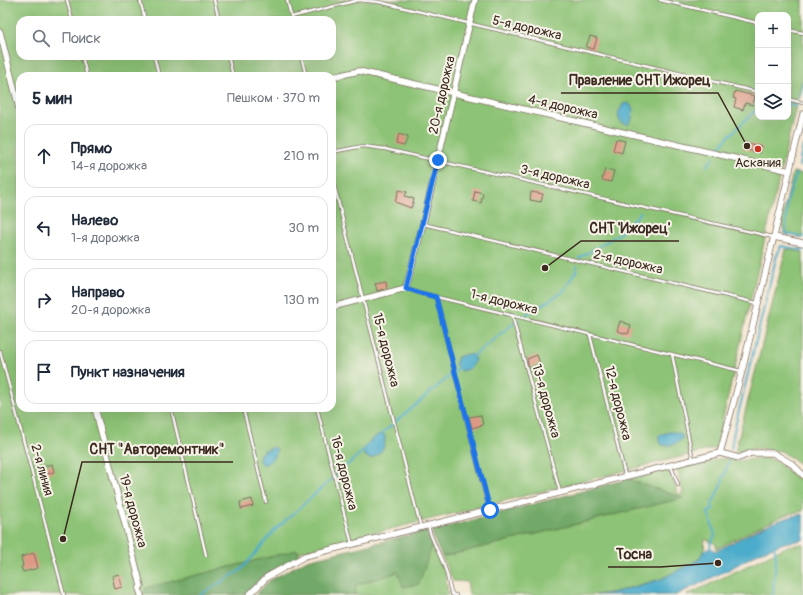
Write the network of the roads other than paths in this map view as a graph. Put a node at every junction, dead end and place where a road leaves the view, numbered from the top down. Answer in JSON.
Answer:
{"nodes":[{"id":1,"x":67,"y":0,"type":"edge"},
{"id":2,"x":140,"y":0,"type":"edge"},
{"id":3,"x":214,"y":0,"type":"edge"},
{"id":4,"x":287,"y":0,"type":"edge"},
{"id":5,"x":475,"y":0,"type":"edge"},
{"id":6,"x":660,"y":0,"type":"edge"},
{"id":7,"x":71,"y":16,"type":"edge"},
{"id":8,"x":144,"y":16,"type":"edge"},
{"id":9,"x":218,"y":16,"type":"edge"},
{"id":10,"x":291,"y":16,"type":"edge"},
{"id":11,"x":299,"y":16,"type":"edge"},
{"id":12,"x":755,"y":22,"type":"edge"},
{"id":13,"x":470,"y":24,"type":"junction"},
{"id":14,"x":791,"y":31,"type":"edge"},
{"id":15,"x":0,"y":32,"type":"edge"},
{"id":16,"x":803,"y":33,"type":"edge"},
{"id":17,"x":83,"y":60,"type":"edge"},
{"id":18,"x":155,"y":60,"type":"edge"},
{"id":19,"x":229,"y":60,"type":"edge"},
{"id":20,"x":302,"y":60,"type":"edge"},
{"id":21,"x":86,"y":72,"type":"edge"},
{"id":22,"x":158,"y":72,"type":"edge"},
{"id":23,"x":232,"y":72,"type":"edge"},
{"id":24,"x":305,"y":72,"type":"edge"},
{"id":25,"x":336,"y":76,"type":"edge"},
{"id":26,"x":755,"y":91,"type":"edge"},
{"id":27,"x":454,"y":93,"type":"junction"},
{"id":28,"x":16,"y":96,"type":"edge"},
{"id":29,"x":791,"y":100,"type":"edge"},
{"id":30,"x":803,"y":103,"type":"edge"},
{"id":31,"x":803,"y":114,"type":"edge"},
{"id":32,"x":336,"y":151,"type":"edge"},
{"id":33,"x":438,"y":160,"type":"junction"},
{"id":34,"x":790,"y":171,"type":"junction"},
{"id":35,"x":336,"y":193,"type":"edge"},
{"id":36,"x":423,"y":224,"type":"junction"},
{"id":37,"x":774,"y":238,"type":"junction"},
{"id":38,"x":803,"y":243,"type":"edge"},
{"id":39,"x":406,"y":288,"type":"junction"},
{"id":40,"x":436,"y":297,"type":"junction"},
{"id":41,"x":363,"y":299,"type":"junction"},
{"id":42,"x":758,"y":303,"type":"junction"},
{"id":43,"x":336,"y":306,"type":"edge"},
{"id":44,"x":512,"y":317,"type":"junction"},
{"id":45,"x":590,"y":334,"type":"junction"},
{"id":46,"x":0,"y":351,"type":"edge"},
{"id":47,"x":672,"y":354,"type":"junction"},
{"id":48,"x":742,"y":371,"type":"junction"},
{"id":49,"x":95,"y":412,"type":"edge"},
{"id":50,"x":172,"y":412,"type":"edge"},
{"id":51,"x":244,"y":412,"type":"edge"},
{"id":52,"x":318,"y":412,"type":"edge"},
{"id":53,"x":720,"y":453,"type":"junction"},
{"id":54,"x":693,"y":460,"type":"junction"},
{"id":55,"x":671,"y":465,"type":"junction"},
{"id":56,"x":803,"y":475,"type":"edge"},
{"id":57,"x":626,"y":476,"type":"junction"},
{"id":58,"x":678,"y":485,"type":"dead end"},
{"id":59,"x":560,"y":493,"type":"junction"},
{"id":60,"x":266,"y":502,"type":"dead end"},
{"id":61,"x":490,"y":510,"type":"junction"},
{"id":62,"x":428,"y":526,"type":"junction"},
{"id":63,"x":421,"y":528,"type":"junction"},
{"id":64,"x":352,"y":544,"type":"junction"},
{"id":65,"x":206,"y":555,"type":"dead end"},
{"id":66,"x":64,"y":595,"type":"edge"},
{"id":67,"x":141,"y":595,"type":"edge"},
{"id":68,"x":249,"y":595,"type":"edge"},
{"id":69,"x":456,"y":595,"type":"edge"}],
"edges":[{"from":1,"to":7,"type":"lane"},
{"from":2,"to":8,"type":"lane"},
{"from":3,"to":9,"type":"lane"},
{"from":4,"to":10,"type":"lane"},
{"from":5,"to":13,"type":"street","name":"20-я дорожка"},
{"from":6,"to":12,"type":"lane"},
{"from":11,"to":13,"type":"lane","name":"5-я дорожка"},
{"from":13,"to":26,"type":"lane","name":"5-я дорожка"},
{"from":13,"to":27,"type":"street","name":"20-я дорожка"},
{"from":14,"to":16,"type":"lane"},
{"from":15,"to":28,"type":"street"},
{"from":17,"to":21,"type":"lane"},
{"from":18,"to":22,"type":"lane"},
{"from":19,"to":23,"type":"lane"},
{"from":20,"to":24,"type":"lane"},
{"from":25,"to":27,"type":"street","name":"4-я дорожка"},
{"from":27,"to":33,"type":"street","name":"20-я дорожка"},
{"from":27,"to":34,"type":"street","name":"4-я дорожка"},
{"from":29,"to":30,"type":"lane"},
{"from":31,"to":34,"type":"street"},
{"from":32,"to":33,"type":"lane","name":"3-я дорожка"},
{"from":33,"to":36,"type":"street","name":"20-я дорожка"},
{"from":33,"to":37,"type":"lane","name":"3-я дорожка"},
{"from":34,"to":37,"type":"street"},
{"from":35,"to":41,"type":"lane","name":"15-я дорожка"},
{"from":36,"to":39,"type":"street","name":"20-я дорожка"},
{"from":36,"to":42,"type":"lane","name":"2-я дорожка"},
{"from":37,"to":38,"type":"street"},
{"from":37,"to":42,"type":"street"},
{"from":39,"to":40,"type":"lane","name":"1-я дорожка"},
{"from":39,"to":41,"type":"street"},
{"from":40,"to":44,"type":"lane","name":"1-я дорожка"},
{"from":40,"to":61,"type":"lane"},
{"from":41,"to":43,"type":"street"},
{"from":41,"to":63,"type":"lane","name":"15-я дорожка"},
{"from":42,"to":48,"type":"street"},
{"from":44,"to":45,"type":"lane","name":"1-я дорожка"},
{"from":44,"to":59,"type":"lane","name":"13-я дорожка"},
{"from":45,"to":47,"type":"lane","name":"1-я дорожка"},
{"from":45,"to":57,"type":"lane","name":"12-я дорожка"},
{"from":46,"to":66,"type":"lane","name":"2-я линия"},
{"from":47,"to":48,"type":"lane","name":"1-я дорожка"},
{"from":47,"to":54,"type":"lane"},
{"from":48,"to":53,"type":"street"},
{"from":49,"to":67,"type":"street","name":"19-я дорожка"},
{"from":50,"to":65,"type":"lane"},
{"from":51,"to":60,"type":"lane"},
{"from":52,"to":64,"type":"lane","name":"16-я дорожка"},
{"from":53,"to":54,"type":"street"},
{"from":53,"to":56,"type":"street"},
{"from":54,"to":55,"type":"street"},
{"from":55,"to":57,"type":"street"},
{"from":55,"to":58,"type":"lane"},
{"from":57,"to":59,"type":"street"},
{"from":59,"to":61,"type":"street"},
{"from":61,"to":62,"type":"street"},
{"from":62,"to":63,"type":"street"},
{"from":62,"to":69,"type":"lane"},
{"from":63,"to":64,"type":"street"},
{"from":64,"to":68,"type":"street"}]}
